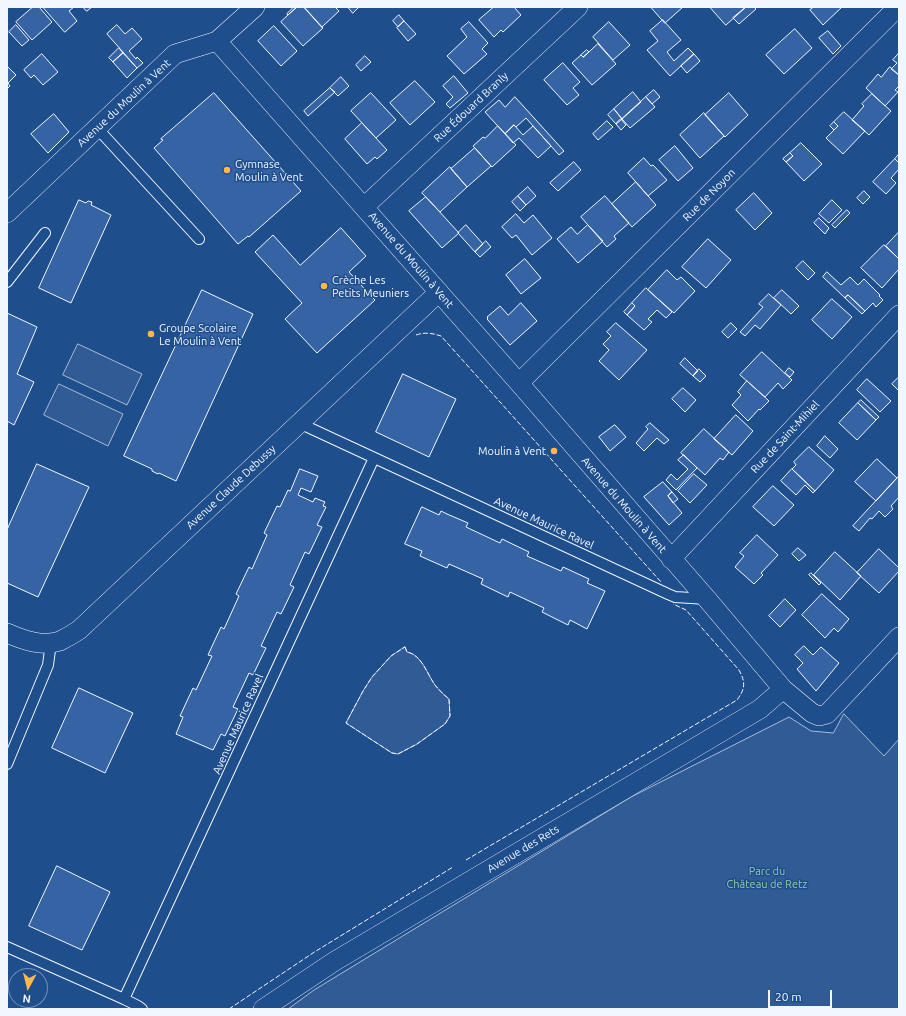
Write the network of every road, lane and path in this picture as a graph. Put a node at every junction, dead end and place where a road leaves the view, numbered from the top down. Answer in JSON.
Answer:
{"nodes":[{"id":1,"x":254,"y":7,"type":"edge"},
{"id":2,"x":578,"y":7,"type":"edge"},
{"id":3,"x":898,"y":7,"type":"edge"},
{"id":4,"x":217,"y":41,"type":"junction"},
{"id":5,"x":97,"y":128,"type":"junction"},
{"id":6,"x":364,"y":207,"type":"junction"},
{"id":7,"x":7,"y":212,"type":"edge"},
{"id":8,"x":45,"y":233,"type":"dead end"},
{"id":9,"x":199,"y":239,"type":"dead end"},
{"id":10,"x":7,"y":282,"type":"edge"},
{"id":11,"x":439,"y":292,"type":"junction"},
{"id":12,"x":899,"y":315,"type":"edge"},
{"id":13,"x":519,"y":383,"type":"junction"},
{"id":14,"x":299,"y":423,"type":"junction"},
{"id":15,"x":374,"y":458,"type":"junction"},
{"id":16,"x":671,"y":559,"type":"junction"},
{"id":17,"x":707,"y":599,"type":"junction"},
{"id":18,"x":7,"y":633,"type":"edge"},
{"id":19,"x":899,"y":637,"type":"edge"},
{"id":20,"x":51,"y":642,"type":"junction"},
{"id":21,"x":783,"y":689,"type":"junction"},
{"id":22,"x":7,"y":764,"type":"edge"},
{"id":23,"x":7,"y":947,"type":"edge"},
{"id":24,"x":124,"y":999,"type":"junction"},
{"id":25,"x":142,"y":1009,"type":"edge"},
{"id":26,"x":263,"y":1009,"type":"edge"}],
"edges":[{"from":1,"to":4,"type":"street"},
{"from":2,"to":6,"type":"street","name":"Rue Édouard Branly"},
{"from":3,"to":13,"type":"street","name":"Rue de Noyon"},
{"from":4,"to":5,"type":"street","name":"Avenue du Moulin à Vent"},
{"from":4,"to":6,"type":"street","name":"Avenue du Moulin à Vent"},
{"from":5,"to":7,"type":"street","name":"Avenue du Moulin à Vent"},
{"from":5,"to":9,"type":"lane"},
{"from":6,"to":11,"type":"street","name":"Avenue du Moulin à Vent"},
{"from":8,"to":10,"type":"lane"},
{"from":11,"to":13,"type":"street","name":"Avenue du Moulin à Vent"},
{"from":11,"to":14,"type":"street","name":"Avenue Claude Debussy"},
{"from":12,"to":16,"type":"street","name":"Rue de Saint-Mihiel"},
{"from":13,"to":16,"type":"street","name":"Avenue du Moulin à Vent"},
{"from":14,"to":15,"type":"lane","name":"Avenue Maurice Ravel"},
{"from":14,"to":20,"type":"street","name":"Avenue Claude Debussy"},
{"from":15,"to":17,"type":"lane","name":"Avenue Maurice Ravel"},
{"from":15,"to":24,"type":"lane","name":"Avenue Maurice Ravel"},
{"from":16,"to":17,"type":"street","name":"Avenue du Moulin à Vent"},
{"from":17,"to":21,"type":"street","name":"Avenue du Moulin à Vent"},
{"from":18,"to":20,"type":"street","name":"Avenue Claude Debussy"},
{"from":19,"to":21,"type":"street","name":"Avenue du Moulin à Vent"},
{"from":20,"to":22,"type":"lane"},
{"from":21,"to":26,"type":"street","name":"Avenue des Rets"},
{"from":23,"to":24,"type":"lane"},
{"from":24,"to":25,"type":"lane"}]}
